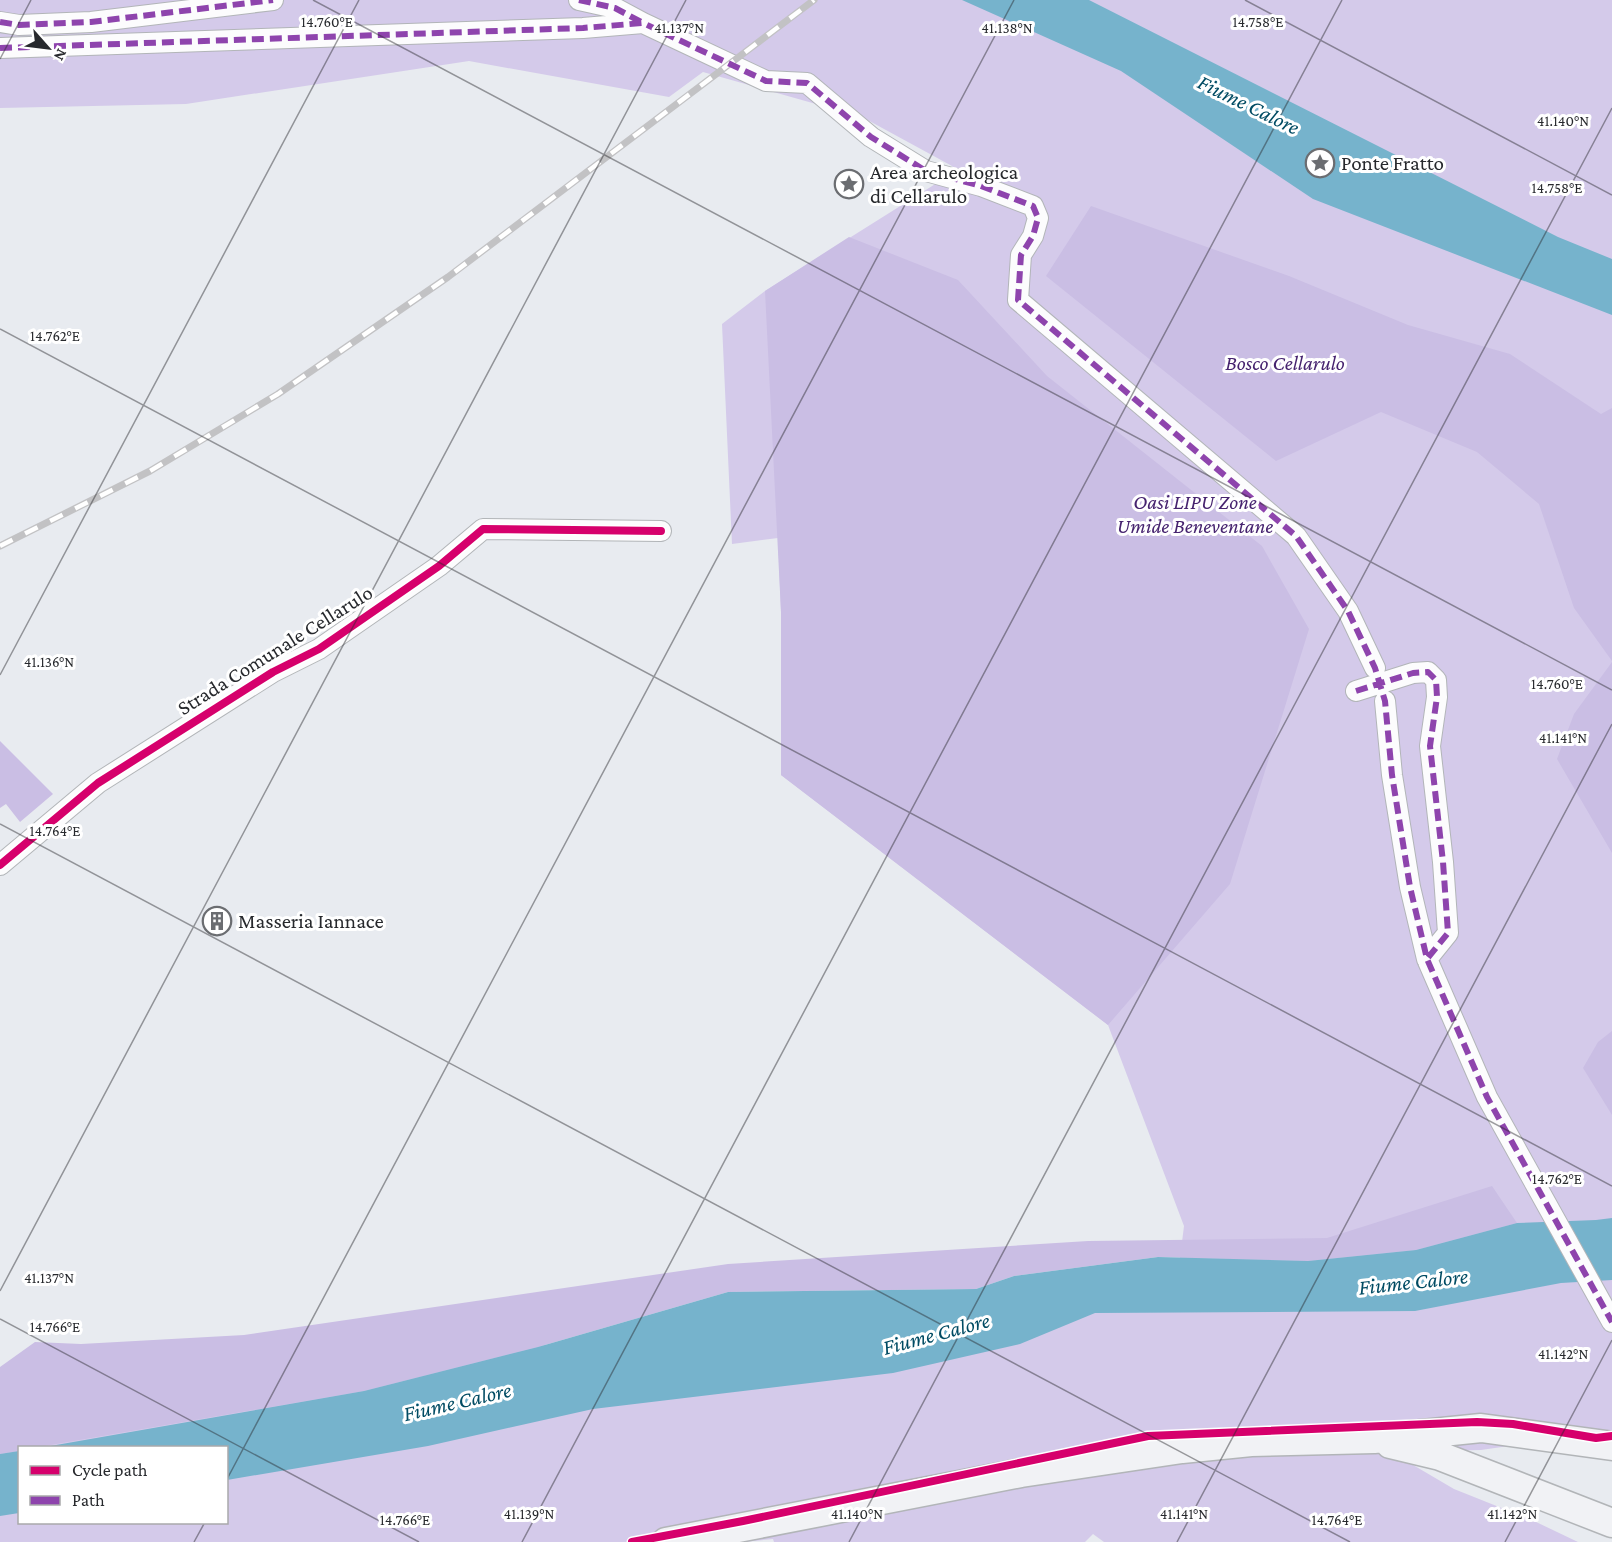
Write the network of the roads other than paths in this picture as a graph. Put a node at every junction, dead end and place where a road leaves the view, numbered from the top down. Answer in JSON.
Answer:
{"nodes":[{"id":1,"x":273,"y":0,"type":"edge"},
{"id":2,"x":579,"y":0,"type":"edge"},
{"id":3,"x":0,"y":22,"type":"edge"},
{"id":4,"x":643,"y":23,"type":"junction"},
{"id":5,"x":0,"y":48,"type":"edge"},
{"id":6,"x":661,"y":531,"type":"dead end"},
{"id":7,"x":1375,"y":668,"type":"dead end"},
{"id":8,"x":1356,"y":691,"type":"dead end"},
{"id":9,"x":1385,"y":701,"type":"dead end"},
{"id":10,"x":0,"y":865,"type":"edge"},
{"id":11,"x":1427,"y":959,"type":"junction"},
{"id":12,"x":1612,"y":1322,"type":"edge"},
{"id":13,"x":1374,"y":1439,"type":"junction"},
{"id":14,"x":1612,"y":1446,"type":"edge"},
{"id":15,"x":1612,"y":1523,"type":"edge"},
{"id":16,"x":666,"y":1542,"type":"edge"}],
"edges":[{"from":1,"to":3,"type":"street"},
{"from":2,"to":4,"type":"street"},
{"from":4,"to":5,"type":"street"},
{"from":4,"to":7,"type":"street"},
{"from":6,"to":10,"type":"street","name":"Strada Comunale Cellarulo"},
{"from":8,"to":11,"type":"street"},
{"from":9,"to":11,"type":"street"},
{"from":11,"to":12,"type":"street"},
{"from":13,"to":14,"type":"main road"},
{"from":13,"to":15,"type":"main road"},
{"from":13,"to":16,"type":"main road"}]}
